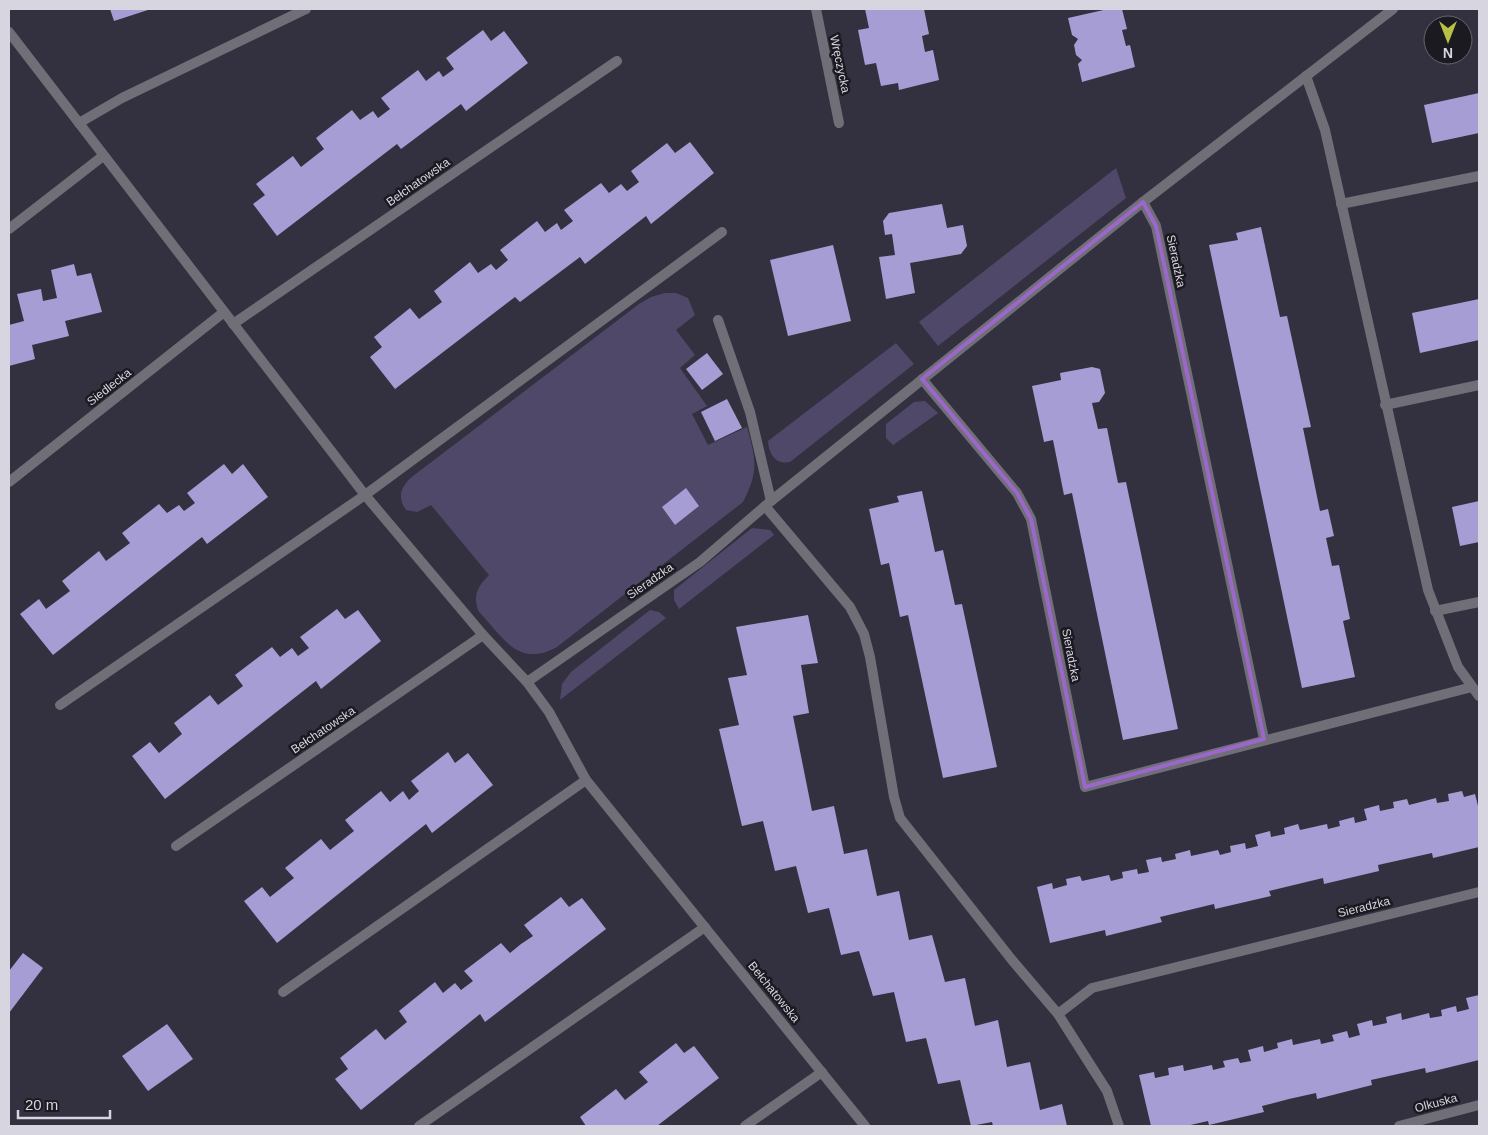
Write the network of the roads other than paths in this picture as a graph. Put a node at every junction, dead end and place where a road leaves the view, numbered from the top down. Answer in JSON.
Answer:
{"nodes":[{"id":1,"x":306,"y":9,"type":"edge"},
{"id":2,"x":816,"y":9,"type":"edge"},
{"id":3,"x":1393,"y":9,"type":"edge"},
{"id":4,"x":9,"y":32,"type":"edge"},
{"id":5,"x":617,"y":61,"type":"dead end"},
{"id":6,"x":1306,"y":76,"type":"junction"},
{"id":7,"x":79,"y":124,"type":"junction"},
{"id":8,"x":839,"y":124,"type":"dead end"},
{"id":9,"x":104,"y":156,"type":"junction"},
{"id":10,"x":1479,"y":176,"type":"edge"},
{"id":11,"x":1143,"y":202,"type":"junction"},
{"id":12,"x":1341,"y":204,"type":"junction"},
{"id":13,"x":9,"y":229,"type":"edge"},
{"id":14,"x":722,"y":232,"type":"dead end"},
{"id":15,"x":224,"y":312,"type":"junction"},
{"id":16,"x":718,"y":320,"type":"dead end"},
{"id":17,"x":233,"y":324,"type":"junction"},
{"id":18,"x":922,"y":379,"type":"junction"},
{"id":19,"x":1479,"y":385,"type":"edge"},
{"id":20,"x":1385,"y":405,"type":"junction"},
{"id":21,"x":9,"y":482,"type":"edge"},
{"id":22,"x":365,"y":495,"type":"junction"},
{"id":23,"x":768,"y":503,"type":"junction"},
{"id":24,"x":1479,"y":602,"type":"edge"},
{"id":25,"x":1435,"y":611,"type":"junction"},
{"id":26,"x":484,"y":635,"type":"junction"},
{"id":27,"x":526,"y":682,"type":"junction"},
{"id":28,"x":1472,"y":687,"type":"junction"},
{"id":29,"x":1479,"y":696,"type":"edge"},
{"id":30,"x":60,"y":705,"type":"dead end"},
{"id":31,"x":1264,"y":739,"type":"junction"},
{"id":32,"x":586,"y":780,"type":"junction"},
{"id":33,"x":176,"y":846,"type":"dead end"},
{"id":34,"x":1479,"y":892,"type":"edge"},
{"id":35,"x":705,"y":927,"type":"junction"},
{"id":36,"x":283,"y":992,"type":"dead end"},
{"id":37,"x":1058,"y":1014,"type":"junction"},
{"id":38,"x":822,"y":1072,"type":"junction"},
{"id":39,"x":1479,"y":1105,"type":"edge"},
{"id":40,"x":419,"y":1126,"type":"edge"},
{"id":41,"x":745,"y":1126,"type":"edge"},
{"id":42,"x":865,"y":1126,"type":"edge"},
{"id":43,"x":1119,"y":1126,"type":"edge"},
{"id":44,"x":1399,"y":1126,"type":"edge"}],
"edges":[{"from":1,"to":7,"type":"street"},
{"from":2,"to":8,"type":"street","name":"Wręczycka"},
{"from":3,"to":6,"type":"street","name":"Sieradzka"},
{"from":4,"to":7,"type":"street","name":"Bełchatowska"},
{"from":5,"to":17,"type":"street","name":"Bełchatowska"},
{"from":6,"to":11,"type":"street","name":"Sieradzka"},
{"from":6,"to":12,"type":"street"},
{"from":7,"to":9,"type":"street","name":"Bełchatowska"},
{"from":9,"to":13,"type":"street"},
{"from":9,"to":15,"type":"street","name":"Bełchatowska"},
{"from":10,"to":12,"type":"street"},
{"from":11,"to":18,"type":"street","name":"Sieradzka"},
{"from":11,"to":31,"type":"street","name":"Sieradzka"},
{"from":12,"to":20,"type":"street"},
{"from":14,"to":22,"type":"street"},
{"from":15,"to":17,"type":"street","name":"Bełchatowska"},
{"from":15,"to":21,"type":"street","name":"Siedlecka"},
{"from":16,"to":23,"type":"street"},
{"from":17,"to":22,"type":"street","name":"Bełchatowska"},
{"from":18,"to":23,"type":"street","name":"Sieradzka"},
{"from":18,"to":31,"type":"street","name":"Sieradzka"},
{"from":19,"to":20,"type":"street"},
{"from":20,"to":25,"type":"street"},
{"from":22,"to":26,"type":"street","name":"Bełchatowska"},
{"from":22,"to":30,"type":"street"},
{"from":23,"to":27,"type":"street","name":"Sieradzka"},
{"from":23,"to":37,"type":"street"},
{"from":24,"to":25,"type":"street"},
{"from":25,"to":28,"type":"street"},
{"from":26,"to":27,"type":"street","name":"Bełchatowska"},
{"from":26,"to":33,"type":"street","name":"Bełchatowska"},
{"from":27,"to":32,"type":"street","name":"Bełchatowska"},
{"from":28,"to":29,"type":"street"},
{"from":28,"to":31,"type":"street","name":"Sieradzka"},
{"from":32,"to":35,"type":"street","name":"Bełchatowska"},
{"from":32,"to":36,"type":"street"},
{"from":34,"to":37,"type":"street","name":"Sieradzka"},
{"from":35,"to":38,"type":"street","name":"Bełchatowska"},
{"from":35,"to":40,"type":"street"},
{"from":37,"to":43,"type":"street"},
{"from":38,"to":41,"type":"street"},
{"from":38,"to":42,"type":"street","name":"Bełchatowska"},
{"from":39,"to":44,"type":"street","name":"Olkuska"}]}
